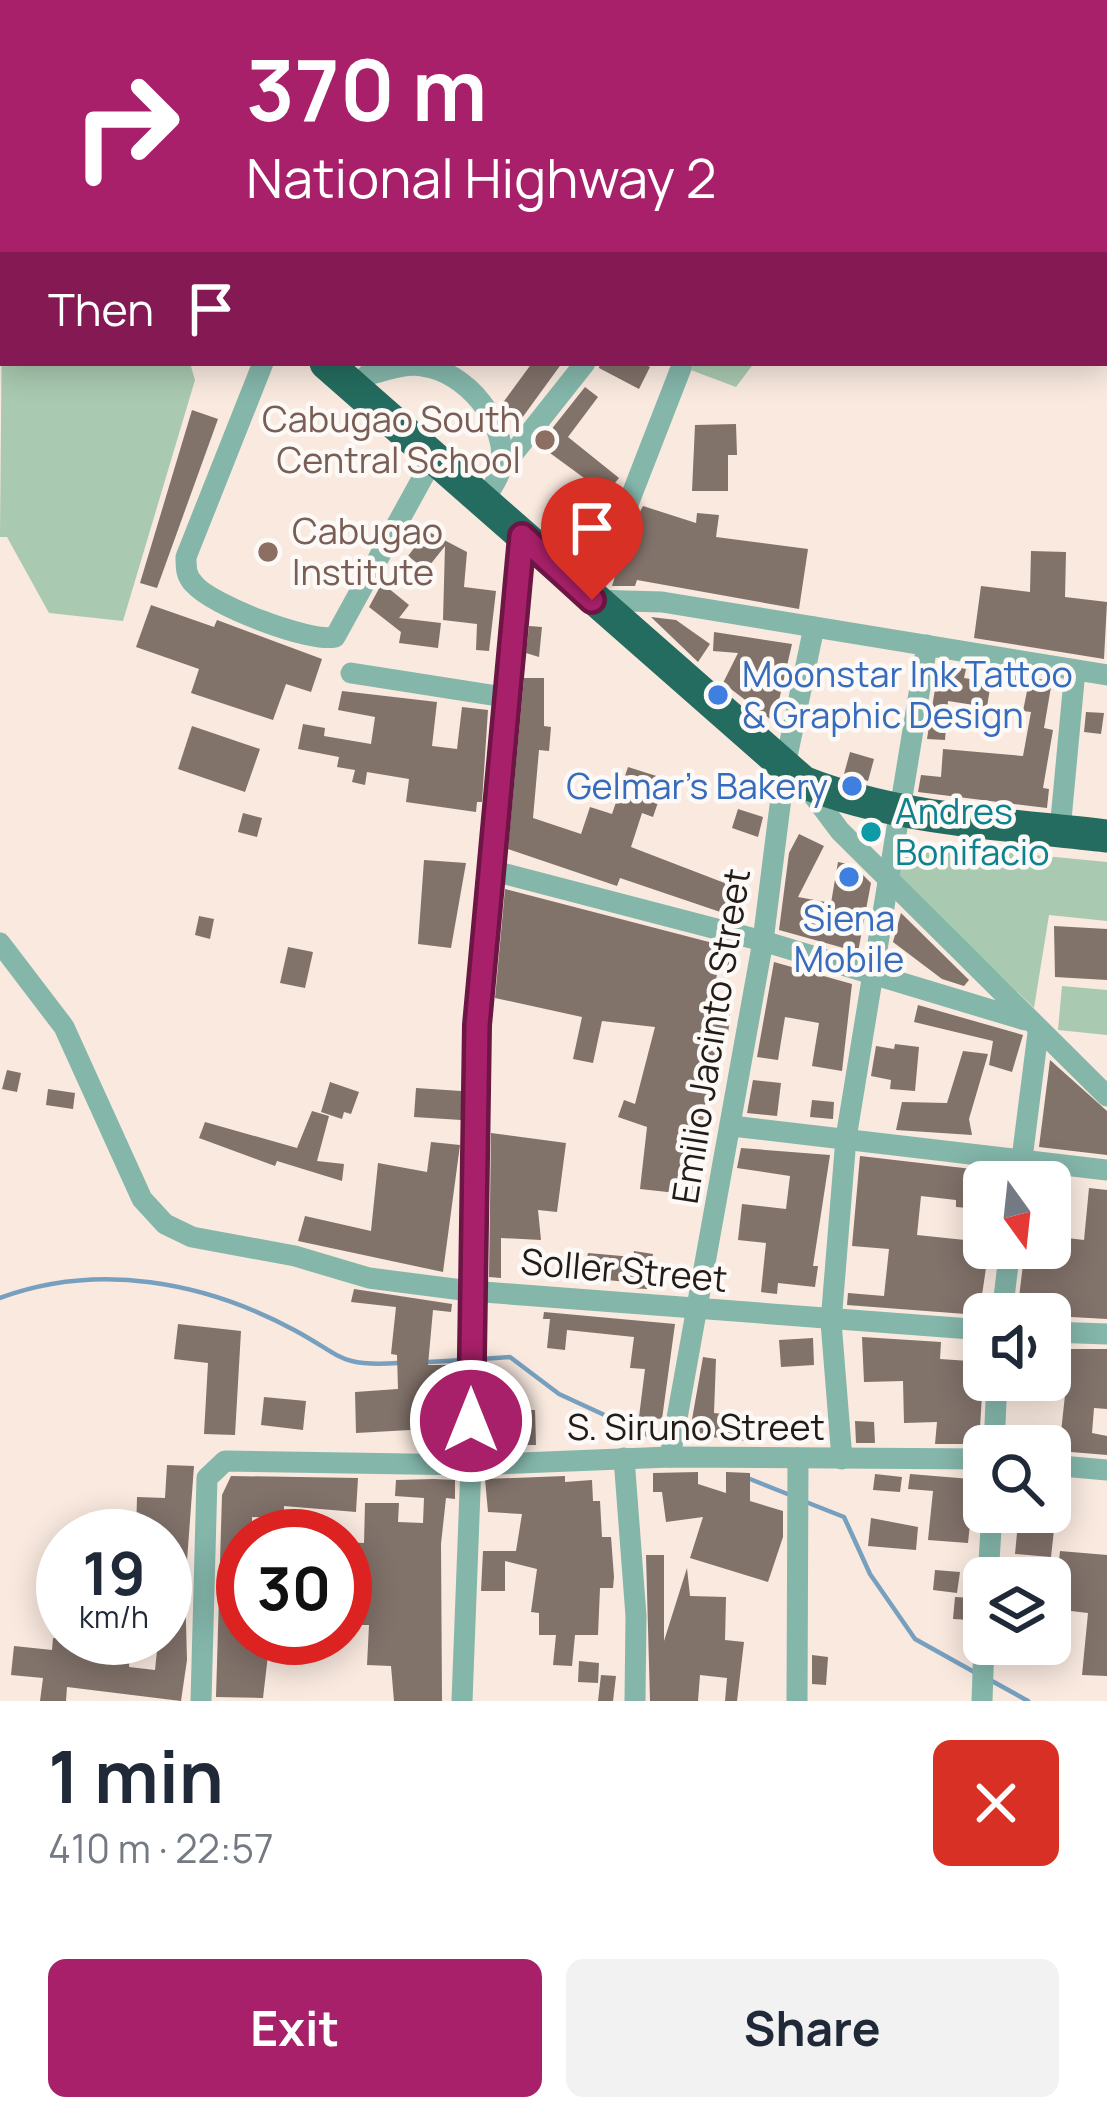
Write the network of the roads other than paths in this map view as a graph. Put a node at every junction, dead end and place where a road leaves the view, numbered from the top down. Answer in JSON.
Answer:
{"nodes":[{"id":1,"x":262,"y":366,"type":"edge"},
{"id":2,"x":335,"y":366,"type":"edge"},
{"id":3,"x":406,"y":366,"type":"edge"},
{"id":4,"x":417,"y":366,"type":"edge"},
{"id":5,"x":584,"y":366,"type":"edge"},
{"id":6,"x":681,"y":368,"type":"dead end"},
{"id":7,"x":367,"y":376,"type":"edge"},
{"id":8,"x":434,"y":457,"type":"junction"},
{"id":9,"x":501,"y":469,"type":"junction"},
{"id":10,"x":483,"y":501,"type":"junction"},
{"id":11,"x":522,"y":536,"type":"junction"},
{"id":12,"x":583,"y":592,"type":"junction"},
{"id":13,"x":814,"y":627,"type":"junction"},
{"id":14,"x":927,"y":645,"type":"junction"},
{"id":15,"x":1076,"y":670,"type":"junction"},
{"id":16,"x":351,"y":673,"type":"dead end"},
{"id":17,"x":1107,"y":675,"type":"edge"},
{"id":18,"x":504,"y":697,"type":"junction"},
{"id":19,"x":794,"y":774,"type":"junction"},
{"id":20,"x":901,"y":810,"type":"junction"},
{"id":21,"x":1060,"y":830,"type":"junction"},
{"id":22,"x":1107,"y":836,"type":"edge"},
{"id":23,"x":490,"y":870,"type":"junction"},
{"id":24,"x":889,"y":878,"type":"junction"},
{"id":25,"x":763,"y":940,"type":"junction"},
{"id":26,"x":0,"y":943,"type":"edge"},
{"id":27,"x":873,"y":975,"type":"junction"},
{"id":28,"x":1032,"y":1026,"type":"junction"},
{"id":29,"x":1107,"y":1096,"type":"edge"},
{"id":30,"x":732,"y":1126,"type":"junction"},
{"id":31,"x":846,"y":1138,"type":"junction"},
{"id":32,"x":1022,"y":1159,"type":"junction"},
{"id":33,"x":1107,"y":1170,"type":"edge"},
{"id":34,"x":470,"y":1291,"type":"junction"},
{"id":35,"x":696,"y":1310,"type":"junction"},
{"id":36,"x":832,"y":1322,"type":"junction"},
{"id":37,"x":963,"y":1329,"type":"edge"},
{"id":38,"x":1071,"y":1333,"type":"edge"},
{"id":39,"x":1107,"y":1334,"type":"edge"},
{"id":40,"x":670,"y":1457,"type":"junction"},
{"id":41,"x":624,"y":1458,"type":"junction"},
{"id":42,"x":798,"y":1458,"type":"junction"},
{"id":43,"x":842,"y":1459,"type":"junction"},
{"id":44,"x":963,"y":1459,"type":"edge"},
{"id":45,"x":471,"y":1465,"type":"junction"},
{"id":46,"x":1071,"y":1467,"type":"edge"},
{"id":47,"x":1107,"y":1470,"type":"edge"},
{"id":48,"x":983,"y":1665,"type":"edge"},
{"id":49,"x":201,"y":1701,"type":"edge"},
{"id":50,"x":462,"y":1701,"type":"edge"},
{"id":51,"x":635,"y":1701,"type":"edge"},
{"id":52,"x":797,"y":1701,"type":"edge"},
{"id":53,"x":982,"y":1701,"type":"edge"}],
"edges":[{"from":1,"to":8,"type":"street"},
{"from":2,"to":7,"type":"highway"},
{"from":3,"to":7,"type":"street"},
{"from":4,"to":9,"type":"street"},
{"from":5,"to":9,"type":"street"},
{"from":6,"to":12,"type":"street"},
{"from":7,"to":8,"type":"highway"},
{"from":8,"to":10,"type":"highway"},
{"from":9,"to":10,"type":"street"},
{"from":10,"to":11,"type":"highway"},
{"from":11,"to":12,"type":"highway"},
{"from":11,"to":18,"type":"street"},
{"from":12,"to":13,"type":"street"},
{"from":12,"to":19,"type":"highway"},
{"from":13,"to":14,"type":"street"},
{"from":13,"to":19,"type":"street","name":"Emilio Jacinto Street"},
{"from":14,"to":15,"type":"street"},
{"from":14,"to":20,"type":"street"},
{"from":15,"to":17,"type":"street"},
{"from":15,"to":21,"type":"street"},
{"from":16,"to":18,"type":"street"},
{"from":18,"to":23,"type":"street"},
{"from":19,"to":20,"type":"highway"},
{"from":19,"to":24,"type":"street"},
{"from":19,"to":25,"type":"street","name":"Emilio Jacinto Street"},
{"from":20,"to":21,"type":"highway"},
{"from":20,"to":24,"type":"street"},
{"from":21,"to":22,"type":"highway"},
{"from":23,"to":25,"type":"street"},
{"from":23,"to":34,"type":"street"},
{"from":24,"to":27,"type":"street"},
{"from":24,"to":28,"type":"street"},
{"from":25,"to":27,"type":"street"},
{"from":25,"to":30,"type":"street","name":"Emilio Jacinto Street"},
{"from":26,"to":34,"type":"street","name":"Soller Street"},
{"from":27,"to":28,"type":"street"},
{"from":27,"to":31,"type":"street"},
{"from":28,"to":29,"type":"street"},
{"from":28,"to":32,"type":"street"},
{"from":30,"to":31,"type":"street"},
{"from":30,"to":35,"type":"street","name":"Emilio Jacinto Street"},
{"from":31,"to":32,"type":"street"},
{"from":31,"to":36,"type":"street"},
{"from":32,"to":33,"type":"street"},
{"from":34,"to":35,"type":"street","name":"Soller Street"},
{"from":34,"to":45,"type":"street"},
{"from":35,"to":36,"type":"street","name":"Soller Street"},
{"from":35,"to":40,"type":"street","name":"Emilio Jacinto Street"},
{"from":36,"to":37,"type":"street","name":"Soller Street"},
{"from":36,"to":43,"type":"street"},
{"from":38,"to":39,"type":"street"},
{"from":40,"to":41,"type":"street","name":"S. Siruno Street"},
{"from":40,"to":42,"type":"street","name":"S. Siruno Street"},
{"from":41,"to":45,"type":"street","name":"S. Siruno Street"},
{"from":41,"to":51,"type":"street"},
{"from":42,"to":43,"type":"street","name":"S. Siruno Street"},
{"from":42,"to":52,"type":"street"},
{"from":43,"to":44,"type":"street","name":"S. Siruno Street"},
{"from":45,"to":49,"type":"street","name":"S. Siruno Street"},
{"from":45,"to":50,"type":"street"},
{"from":46,"to":47,"type":"street"},
{"from":48,"to":53,"type":"street"}]}
